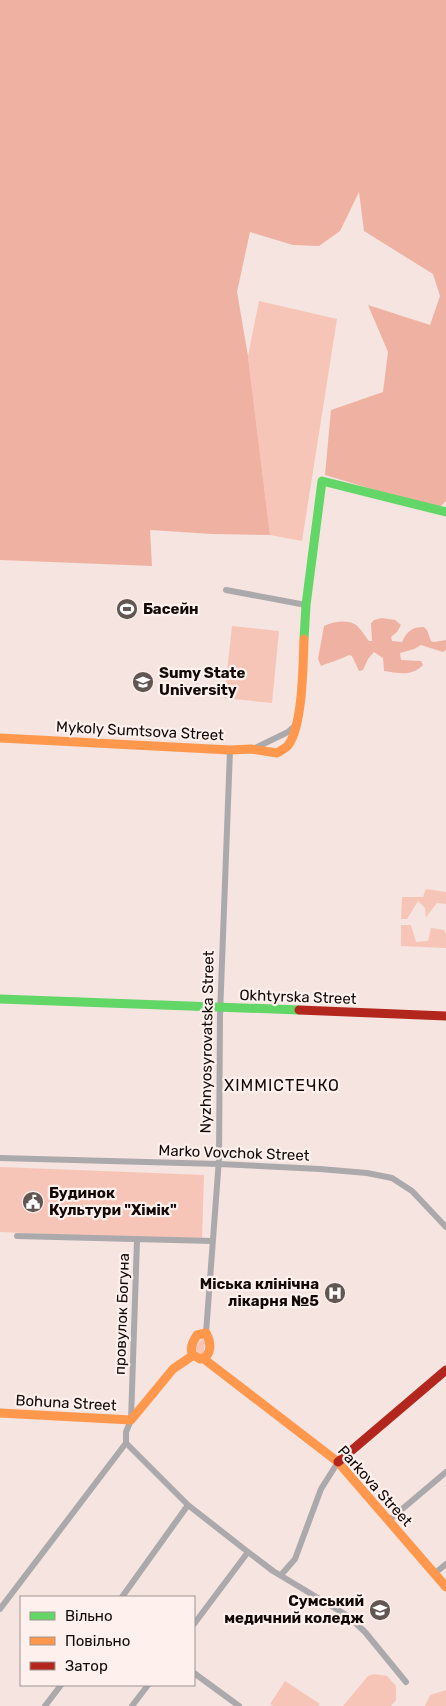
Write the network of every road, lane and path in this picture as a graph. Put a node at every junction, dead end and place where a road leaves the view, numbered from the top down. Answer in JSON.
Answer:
{"nodes":[{"id":1,"x":446,"y":512,"type":"edge"},
{"id":2,"x":226,"y":590,"type":"dead end"},
{"id":3,"x":306,"y":605,"type":"junction"},
{"id":4,"x":296,"y":724,"type":"junction"},
{"id":5,"x":0,"y":738,"type":"edge"},
{"id":6,"x":251,"y":749,"type":"junction"},
{"id":7,"x":230,"y":750,"type":"junction"},
{"id":8,"x":0,"y":999,"type":"edge"},
{"id":9,"x":220,"y":1008,"type":"junction"},
{"id":10,"x":446,"y":1016,"type":"edge"},
{"id":11,"x":0,"y":1158,"type":"edge"},
{"id":12,"x":219,"y":1164,"type":"junction"},
{"id":13,"x":446,"y":1227,"type":"edge"},
{"id":14,"x":17,"y":1236,"type":"dead end"},
{"id":15,"x":137,"y":1240,"type":"junction"},
{"id":16,"x":213,"y":1241,"type":"junction"},
{"id":17,"x":206,"y":1333,"type":"junction"},
{"id":18,"x":192,"y":1356,"type":"junction"},
{"id":19,"x":204,"y":1359,"type":"junction"},
{"id":20,"x":446,"y":1370,"type":"edge"},
{"id":21,"x":0,"y":1413,"type":"edge"},
{"id":22,"x":131,"y":1420,"type":"junction"},
{"id":23,"x":126,"y":1442,"type":"junction"},
{"id":24,"x":338,"y":1462,"type":"junction"},
{"id":25,"x":446,"y":1472,"type":"edge"},
{"id":26,"x":188,"y":1504,"type":"junction"},
{"id":27,"x":388,"y":1521,"type":"junction"},
{"id":28,"x":248,"y":1552,"type":"junction"},
{"id":29,"x":446,"y":1564,"type":"edge"},
{"id":30,"x":434,"y":1574,"type":"junction"},
{"id":31,"x":281,"y":1575,"type":"junction"},
{"id":32,"x":446,"y":1587,"type":"edge"},
{"id":33,"x":123,"y":1596,"type":"edge"},
{"id":34,"x":0,"y":1610,"type":"edge"},
{"id":35,"x":195,"y":1623,"type":"edge"},
{"id":36,"x":195,"y":1674,"type":"edge"},
{"id":37,"x":406,"y":1682,"type":"dead end"},
{"id":38,"x":60,"y":1686,"type":"edge"},
{"id":39,"x":147,"y":1686,"type":"edge"},
{"id":40,"x":229,"y":1699,"type":"junction"},
{"id":41,"x":45,"y":1706,"type":"edge"},
{"id":42,"x":132,"y":1706,"type":"edge"},
{"id":43,"x":224,"y":1706,"type":"edge"},
{"id":44,"x":239,"y":1706,"type":"edge"}],
"edges":[{"from":1,"to":3,"type":"main road"},
{"from":2,"to":3,"type":"street"},
{"from":3,"to":4,"type":"main road"},
{"from":4,"to":6,"type":"street"},
{"from":4,"to":6,"type":"main road","name":"Mykoly Sumtsova Street"},
{"from":5,"to":7,"type":"main road","name":"Mykoly Sumtsova Street"},
{"from":6,"to":7,"type":"main road","name":"Mykoly Sumtsova Street"},
{"from":7,"to":9,"type":"street","name":"Nyzhnyosyrovatska Street"},
{"from":8,"to":9,"type":"main road","name":"Okhtyrska Street"},
{"from":9,"to":10,"type":"main road","name":"Okhtyrska Street"},
{"from":9,"to":12,"type":"street","name":"Nyzhnyosyrovatska Street"},
{"from":11,"to":12,"type":"street","name":"Marko Vovchok Street"},
{"from":12,"to":13,"type":"street","name":"Marko Vovchok Street"},
{"from":12,"to":16,"type":"street","name":"Nyzhnyosyrovatska Street"},
{"from":14,"to":15,"type":"street"},
{"from":15,"to":16,"type":"street"},
{"from":15,"to":22,"type":"street","name":"провулок Богуна"},
{"from":16,"to":17,"type":"street","name":"Nyzhnyosyrovatska Street"},
{"from":17,"to":18,"type":"main road"},
{"from":17,"to":19,"type":"main road","name":"Nyzhnyosyrovatska Street"},
{"from":18,"to":19,"type":"main road"},
{"from":18,"to":22,"type":"main road"},
{"from":19,"to":24,"type":"main road","name":"Parkova Street"},
{"from":20,"to":24,"type":"main road"},
{"from":21,"to":22,"type":"main road","name":"Bohuna Street"},
{"from":22,"to":23,"type":"street"},
{"from":23,"to":26,"type":"street"},
{"from":23,"to":34,"type":"street"},
{"from":24,"to":27,"type":"main road","name":"Parkova Street"},
{"from":24,"to":31,"type":"street"},
{"from":25,"to":27,"type":"street"},
{"from":26,"to":28,"type":"street"},
{"from":26,"to":33,"type":"street"},
{"from":27,"to":30,"type":"main road","name":"Parkova Street"},
{"from":28,"to":31,"type":"street"},
{"from":28,"to":35,"type":"street"},
{"from":29,"to":30,"type":"street"},
{"from":30,"to":32,"type":"main road","name":"Parkova Street"},
{"from":31,"to":37,"type":"street"},
{"from":36,"to":40,"type":"street"},
{"from":38,"to":41,"type":"street"},
{"from":39,"to":42,"type":"street"},
{"from":40,"to":43,"type":"street"},
{"from":40,"to":44,"type":"street"}]}
